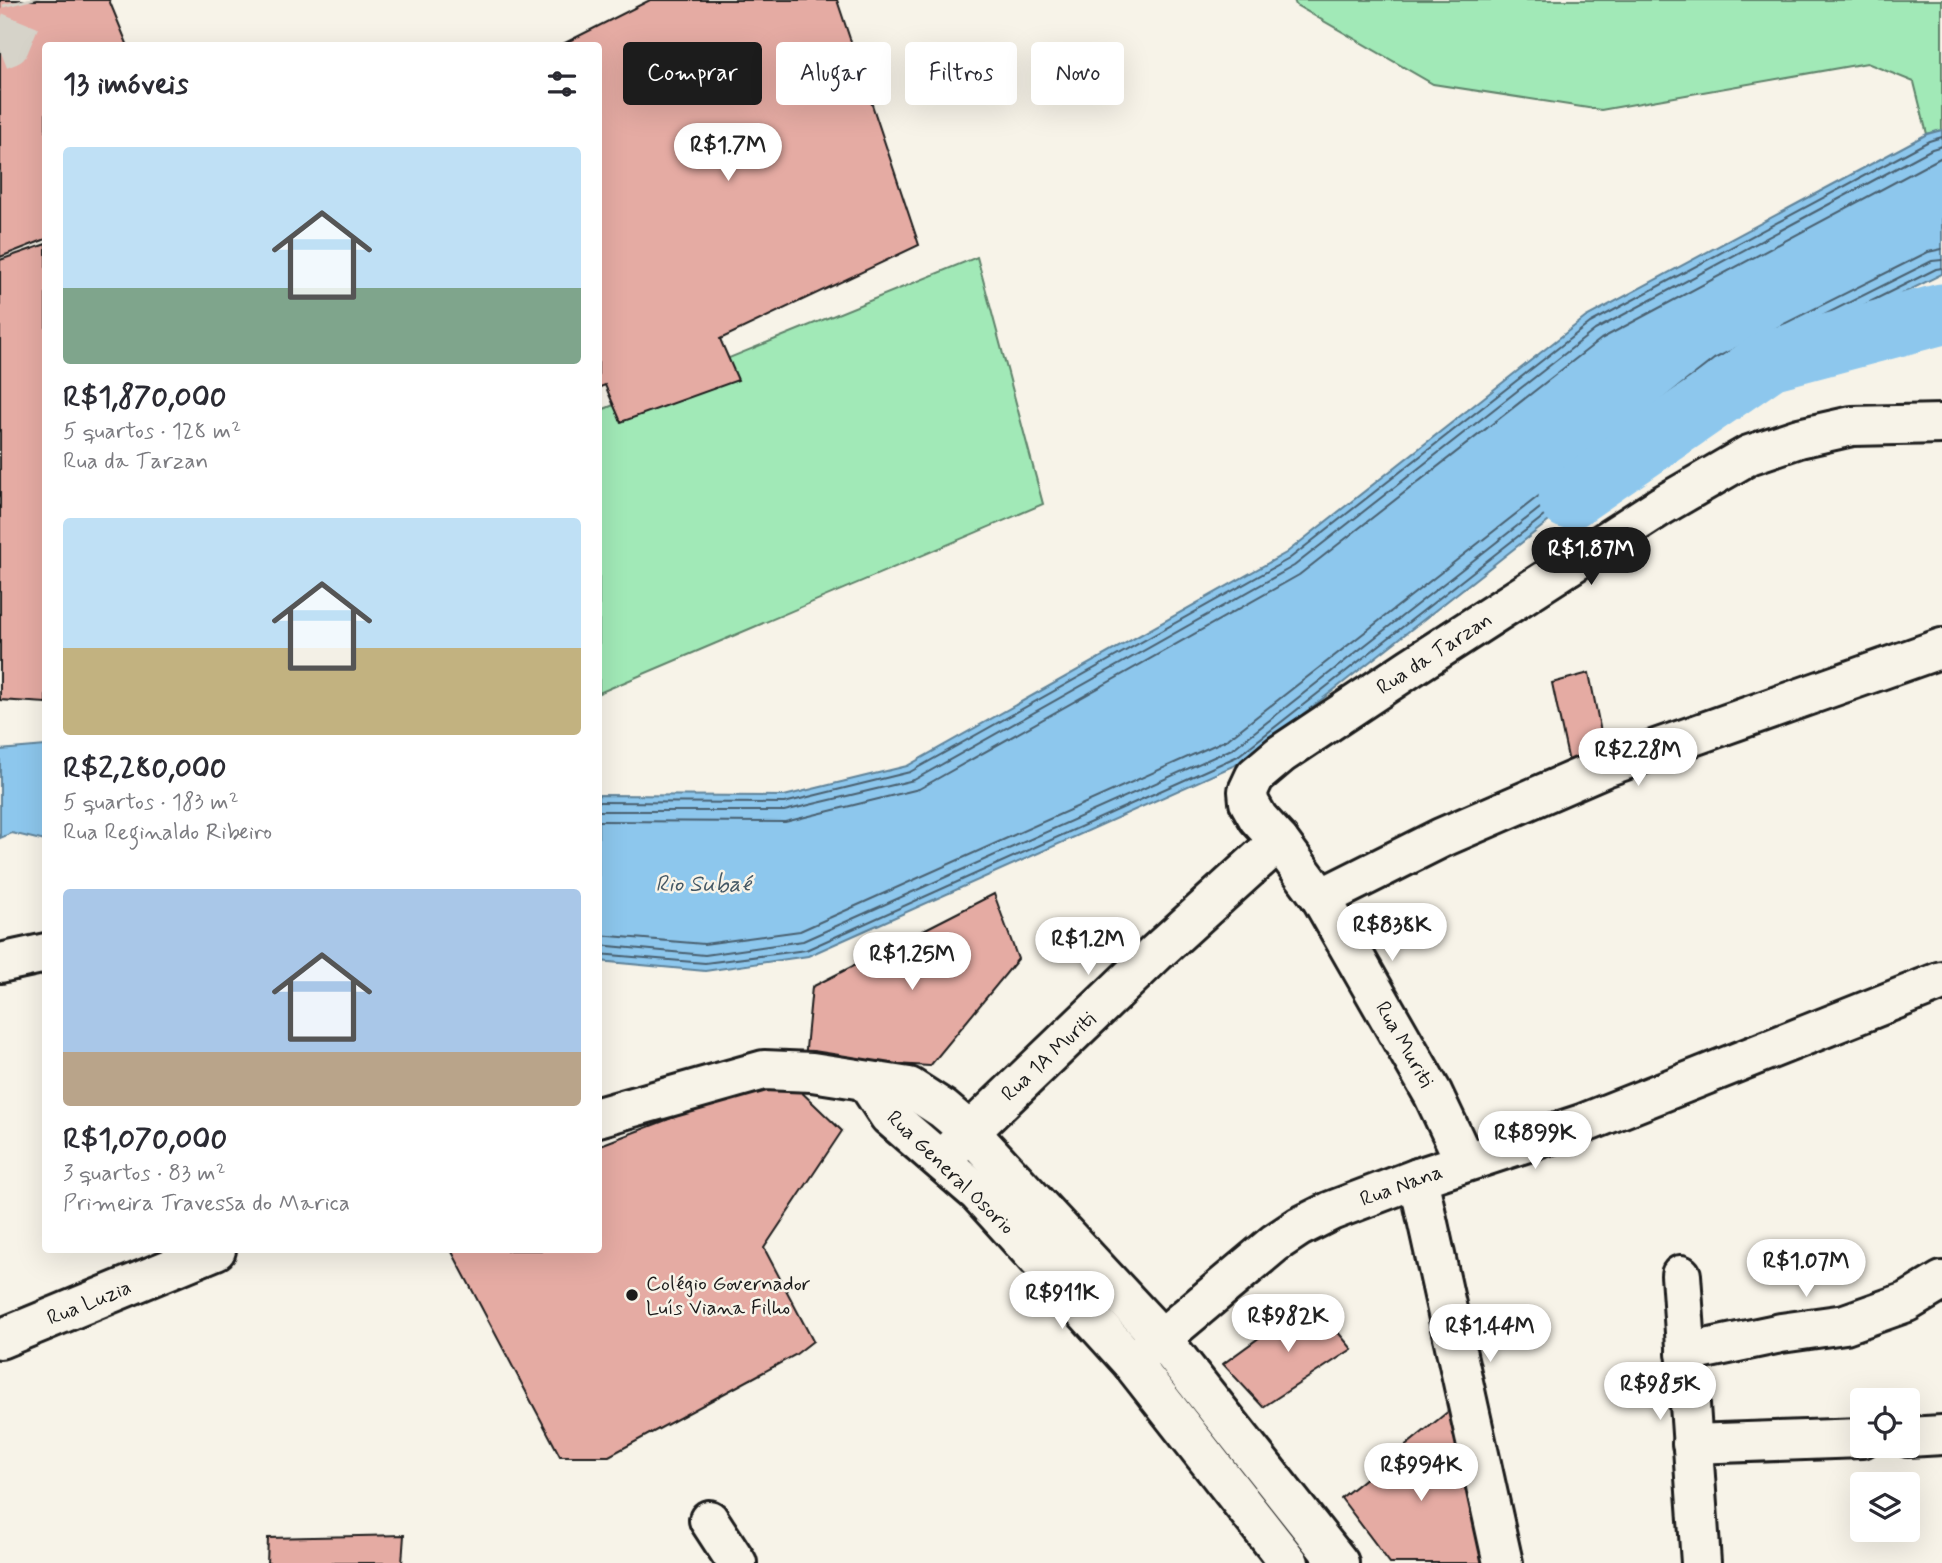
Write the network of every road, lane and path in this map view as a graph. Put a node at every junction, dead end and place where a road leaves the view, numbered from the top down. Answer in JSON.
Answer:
{"nodes":[{"id":1,"x":1942,"y":424,"type":"edge"},
{"id":2,"x":1942,"y":648,"type":"edge"},
{"id":3,"x":1248,"y":791,"type":"joint"},
{"id":4,"x":1279,"y":841,"type":"junction"},
{"id":5,"x":1321,"y":898,"type":"junction"},
{"id":6,"x":42,"y":954,"type":"edge"},
{"id":7,"x":0,"y":963,"type":"edge"},
{"id":8,"x":1942,"y":981,"type":"edge"},
{"id":9,"x":866,"y":1081,"type":"junction"},
{"id":10,"x":602,"y":1116,"type":"edge"},
{"id":11,"x":969,"y":1131,"type":"junction"},
{"id":12,"x":942,"y":1160,"type":"junction"},
{"id":13,"x":1465,"y":1162,"type":"junction"},
{"id":14,"x":1418,"y":1178,"type":"junction"},
{"id":15,"x":209,"y":1253,"type":"edge"},
{"id":16,"x":1681,"y":1275,"type":"dead end"},
{"id":17,"x":1942,"y":1281,"type":"edge"},
{"id":18,"x":0,"y":1339,"type":"edge"},
{"id":19,"x":1162,"y":1339,"type":"junction"},
{"id":20,"x":1686,"y":1353,"type":"junction"},
{"id":21,"x":1132,"y":1363,"type":"junction"},
{"id":22,"x":1942,"y":1435,"type":"edge"},
{"id":23,"x":1920,"y":1436,"type":"edge"},
{"id":24,"x":1850,"y":1438,"type":"edge"},
{"id":25,"x":1692,"y":1444,"type":"junction"},
{"id":26,"x":709,"y":1520,"type":"dead end"},
{"id":27,"x":737,"y":1563,"type":"edge"},
{"id":28,"x":1289,"y":1563,"type":"edge"},
{"id":29,"x":1339,"y":1563,"type":"edge"},
{"id":30,"x":1503,"y":1563,"type":"edge"},
{"id":31,"x":1701,"y":1563,"type":"edge"}],
"edges":[{"from":1,"to":3,"type":"street","name":"Rua da Tarzan"},
{"from":2,"to":5,"type":"street"},
{"from":3,"to":4,"type":"street","name":"Rua Muriti"},
{"from":4,"to":5,"type":"street","name":"Rua Muriti"},
{"from":4,"to":11,"type":"street","name":"Rua 1A Muriti"},
{"from":5,"to":13,"type":"street","name":"Rua Muriti"},
{"from":6,"to":7,"type":"street"},
{"from":8,"to":13,"type":"street","name":"Rua Nana"},
{"from":9,"to":10,"type":"street"},
{"from":9,"to":11,"type":"street","name":"Rua General Osorio"},
{"from":9,"to":12,"type":"street","name":"Rua General Osorio"},
{"from":11,"to":12,"type":"street","name":"Rua 1A Muriti"},
{"from":11,"to":19,"type":"street","name":"Rua General Osorio"},
{"from":12,"to":21,"type":"street","name":"Rua General Osorio"},
{"from":13,"to":14,"type":"street","name":"Rua Nana"},
{"from":14,"to":19,"type":"street","name":"Rua Nana"},
{"from":14,"to":30,"type":"street"},
{"from":15,"to":18,"type":"street","name":"Rua Luzia"},
{"from":16,"to":20,"type":"street"},
{"from":17,"to":20,"type":"street"},
{"from":19,"to":21,"type":"street","name":"Rua Nana"},
{"from":19,"to":29,"type":"street","name":"Rua General Osorio"},
{"from":20,"to":25,"type":"street"},
{"from":21,"to":28,"type":"street","name":"Rua General Osorio"},
{"from":22,"to":23,"type":"street"},
{"from":24,"to":25,"type":"street"},
{"from":25,"to":31,"type":"street"},
{"from":26,"to":27,"type":"street"}]}
